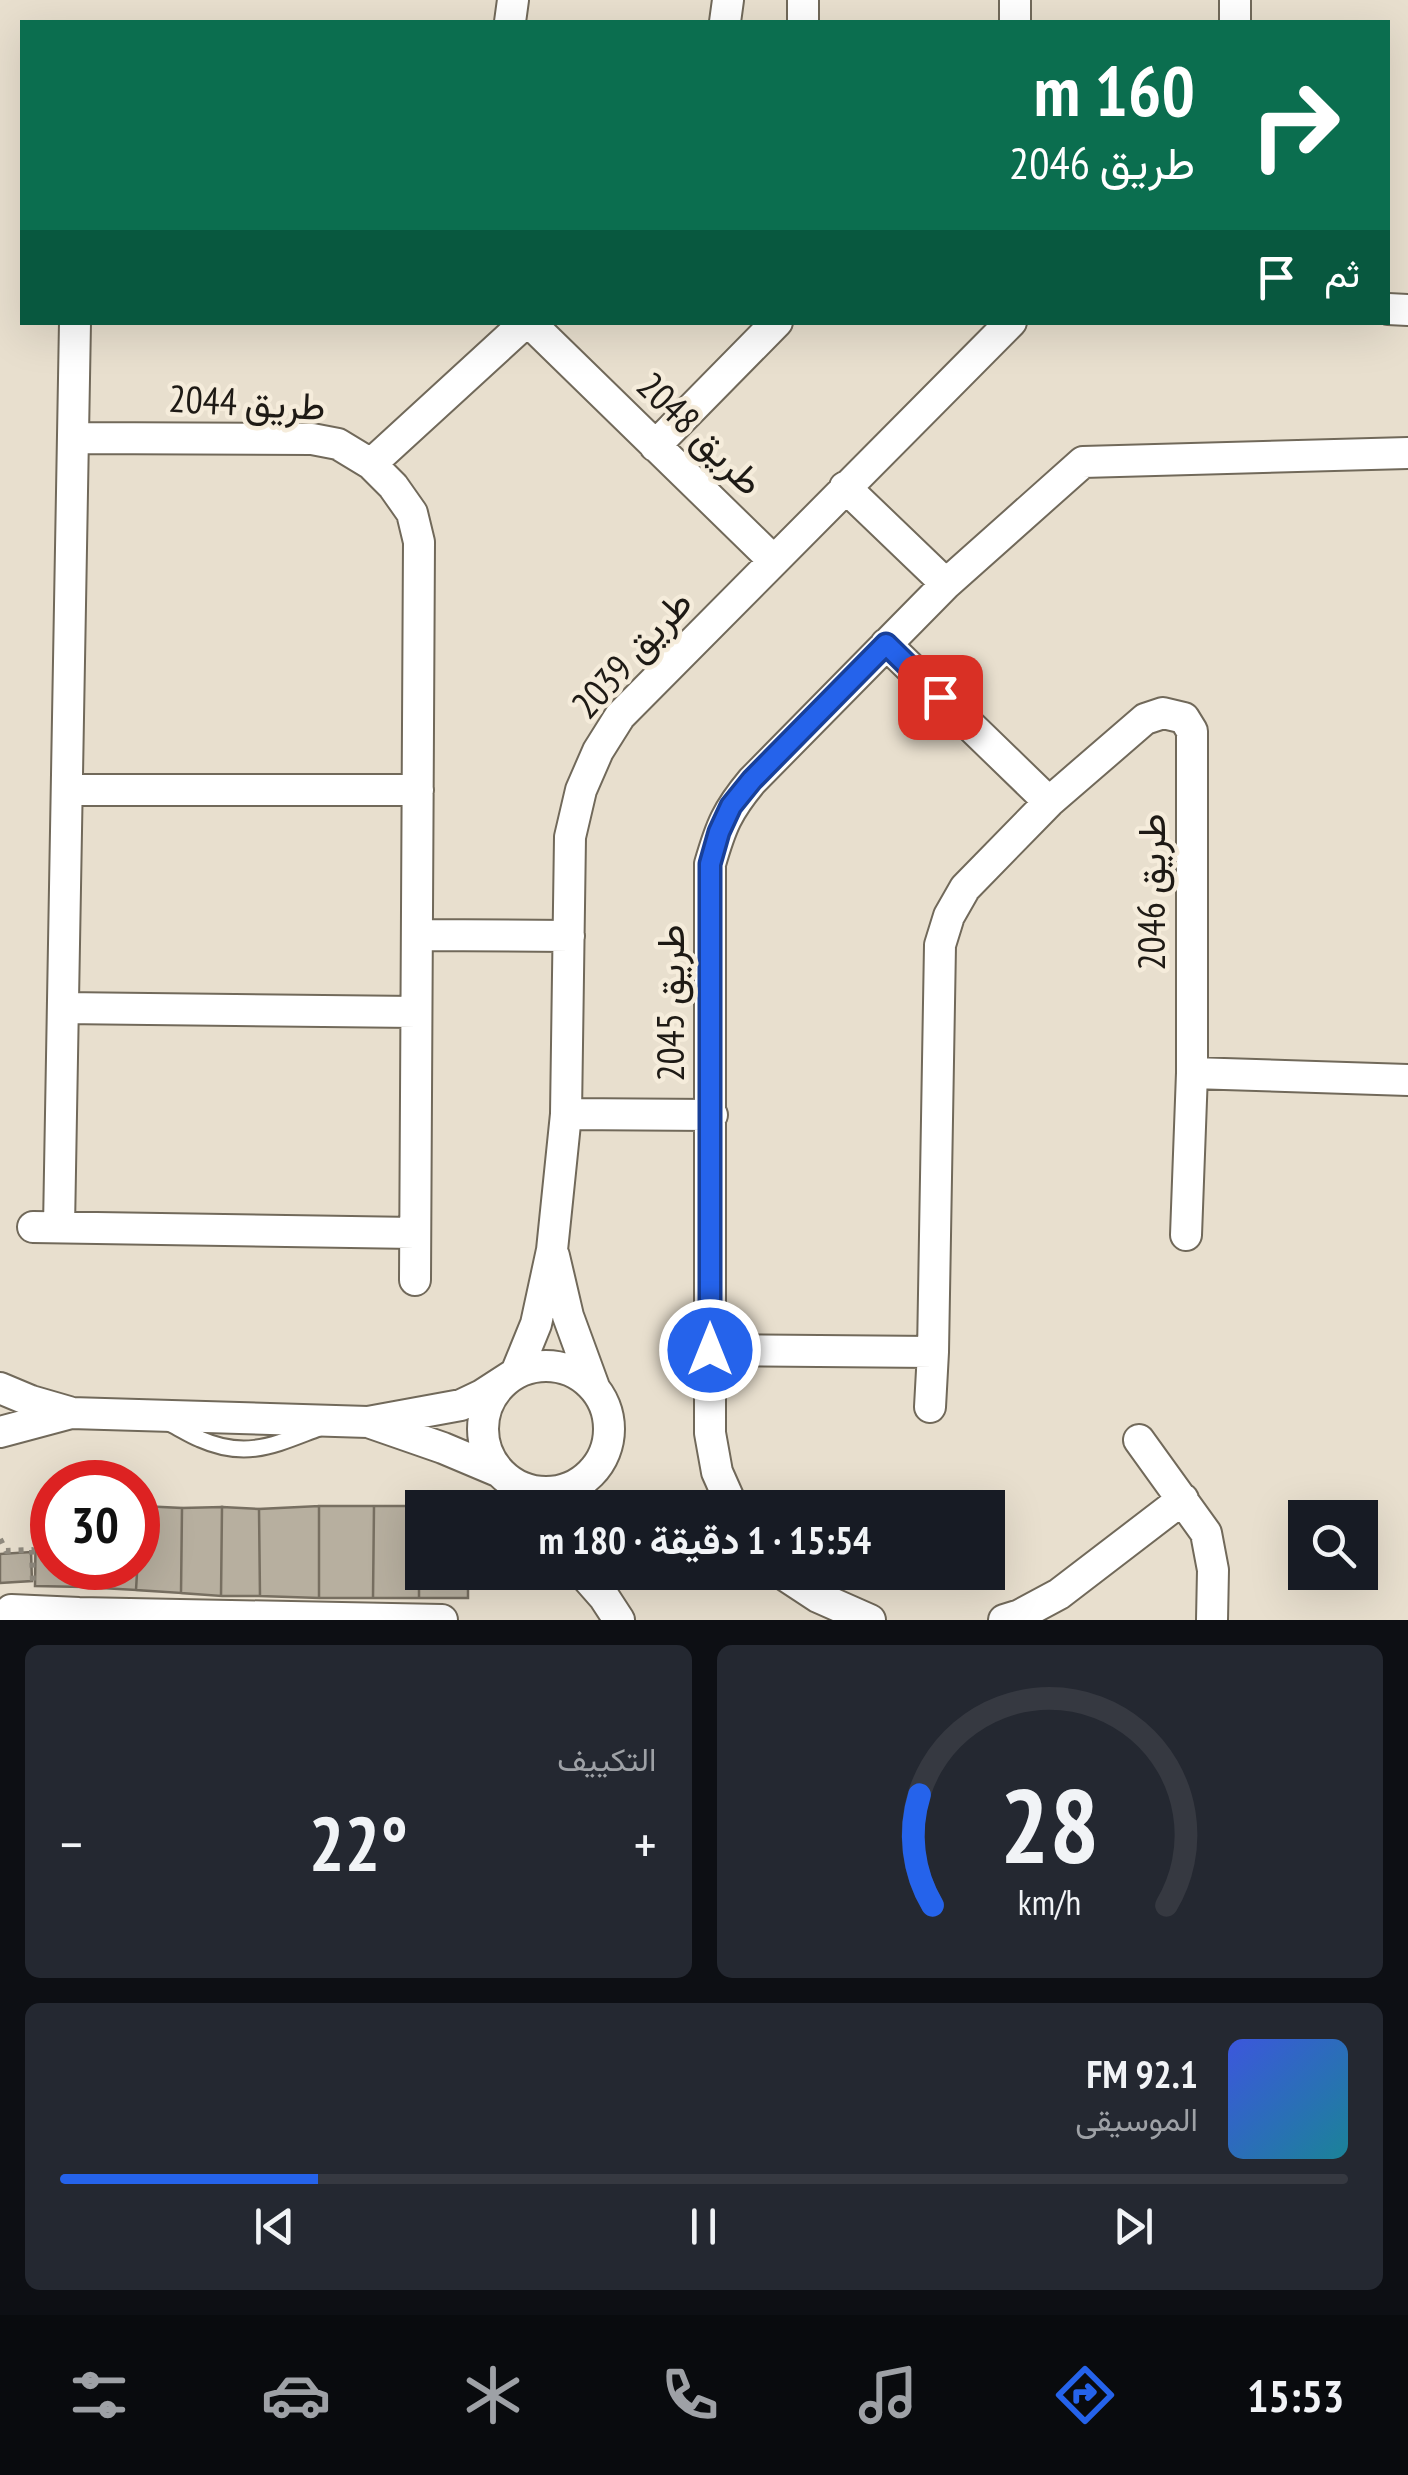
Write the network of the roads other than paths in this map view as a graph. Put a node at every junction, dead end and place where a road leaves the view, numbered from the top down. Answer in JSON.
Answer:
{"nodes":[{"id":1,"x":75,"y":325,"type":"edge"},
{"id":2,"x":524,"y":325,"type":"edge"},
{"id":3,"x":530,"y":325,"type":"edge"},
{"id":4,"x":774,"y":325,"type":"edge"},
{"id":5,"x":1007,"y":325,"type":"edge"},
{"id":6,"x":73,"y":438,"type":"junction"},
{"id":7,"x":655,"y":446,"type":"junction"},
{"id":8,"x":1408,"y":454,"type":"edge"},
{"id":9,"x":371,"y":464,"type":"junction"},
{"id":10,"x":845,"y":487,"type":"junction"},
{"id":11,"x":773,"y":560,"type":"junction"},
{"id":12,"x":946,"y":584,"type":"junction"},
{"id":13,"x":886,"y":644,"type":"junction"},
{"id":14,"x":67,"y":790,"type":"junction"},
{"id":15,"x":418,"y":790,"type":"junction"},
{"id":16,"x":1050,"y":802,"type":"junction"},
{"id":17,"x":417,"y":935,"type":"junction"},
{"id":18,"x":568,"y":936,"type":"junction"},
{"id":19,"x":63,"y":1008,"type":"junction"},
{"id":20,"x":416,"y":1012,"type":"junction"},
{"id":21,"x":1192,"y":1073,"type":"junction"},
{"id":22,"x":1408,"y":1080,"type":"edge"},
{"id":23,"x":566,"y":1114,"type":"junction"},
{"id":24,"x":712,"y":1115,"type":"junction"},
{"id":25,"x":415,"y":1233,"type":"junction"},
{"id":26,"x":1186,"y":1235,"type":"dead end"},
{"id":27,"x":552,"y":1250,"type":"junction"},
{"id":28,"x":414,"y":1280,"type":"dead end"},
{"id":29,"x":710,"y":1350,"type":"junction"},
{"id":30,"x":933,"y":1352,"type":"junction"},
{"id":31,"x":516,"y":1373,"type":"junction"},
{"id":32,"x":594,"y":1387,"type":"junction"},
{"id":33,"x":0,"y":1388,"type":"edge"},
{"id":34,"x":930,"y":1408,"type":"dead end"},
{"id":35,"x":72,"y":1413,"type":"junction"},
{"id":36,"x":368,"y":1422,"type":"junction"},
{"id":37,"x":0,"y":1432,"type":"edge"},
{"id":38,"x":1139,"y":1440,"type":"dead end"},
{"id":39,"x":598,"y":1464,"type":"junction"},
{"id":40,"x":505,"y":1476,"type":"junction"},
{"id":41,"x":518,"y":1490,"type":"edge"},
{"id":42,"x":594,"y":1490,"type":"edge"},
{"id":43,"x":725,"y":1490,"type":"edge"},
{"id":44,"x":1183,"y":1498,"type":"junction"},
{"id":45,"x":806,"y":1590,"type":"edge"},
{"id":46,"x":22,"y":1611,"type":"road end"},
{"id":47,"x":79,"y":1617,"type":"edge"},
{"id":48,"x":303,"y":1619,"type":"edge"},
{"id":49,"x":442,"y":1620,"type":"edge"},
{"id":50,"x":870,"y":1620,"type":"edge"},
{"id":51,"x":1004,"y":1620,"type":"edge"},
{"id":52,"x":1212,"y":1620,"type":"edge"}],
"edges":[{"from":1,"to":6,"type":"street"},
{"from":2,"to":9,"type":"street"},
{"from":3,"to":7,"type":"street","name":"طريق 2048"},
{"from":4,"to":7,"type":"street"},
{"from":5,"to":10,"type":"street","name":"طريق 2039"},
{"from":6,"to":9,"type":"street","name":"طريق 2044"},
{"from":6,"to":14,"type":"street"},
{"from":7,"to":11,"type":"street","name":"طريق 2048"},
{"from":8,"to":12,"type":"street","name":"طريق 2045"},
{"from":9,"to":15,"type":"street","name":"طريق 2044"},
{"from":10,"to":11,"type":"street","name":"طريق 2039"},
{"from":10,"to":12,"type":"street"},
{"from":11,"to":18,"type":"street","name":"طريق 2039"},
{"from":12,"to":13,"type":"street","name":"طريق 2045"},
{"from":13,"to":16,"type":"street"},
{"from":13,"to":24,"type":"street","name":"طريق 2045"},
{"from":14,"to":15,"type":"street"},
{"from":14,"to":19,"type":"street"},
{"from":15,"to":17,"type":"street","name":"طريق 2044"},
{"from":16,"to":21,"type":"street","name":"طريق 2046"},
{"from":16,"to":30,"type":"street","name":"طريق 2046"},
{"from":17,"to":18,"type":"street"},
{"from":17,"to":20,"type":"street","name":"طريق 2044"},
{"from":18,"to":23,"type":"street","name":"طريق 2039"},
{"from":19,"to":20,"type":"street"},
{"from":19,"to":25,"type":"street"},
{"from":20,"to":25,"type":"street","name":"طريق 2044"},
{"from":21,"to":22,"type":"street"},
{"from":21,"to":26,"type":"street","name":"طريق 2046"},
{"from":23,"to":24,"type":"street"},
{"from":23,"to":27,"type":"street","name":"طريق 2039"},
{"from":24,"to":29,"type":"street","name":"طريق 2045"},
{"from":25,"to":28,"type":"street","name":"طريق 2044"},
{"from":27,"to":31,"type":"street","name":"طريق 2039"},
{"from":27,"to":32,"type":"street","name":"طريق 2039"},
{"from":29,"to":30,"type":"street"},
{"from":29,"to":43,"type":"street","name":"طريق 2045"},
{"from":30,"to":34,"type":"street","name":"طريق 2046"},
{"from":31,"to":32,"type":"street"},
{"from":31,"to":36,"type":"street"},
{"from":31,"to":40,"type":"street"},
{"from":32,"to":39,"type":"street"},
{"from":33,"to":35,"type":"street"},
{"from":35,"to":36,"type":"street"},
{"from":35,"to":37,"type":"street"},
{"from":36,"to":40,"type":"street"},
{"from":38,"to":44,"type":"street"},
{"from":39,"to":40,"type":"street"},
{"from":39,"to":42,"type":"street"},
{"from":40,"to":41,"type":"street"},
{"from":44,"to":51,"type":"street"},
{"from":44,"to":52,"type":"street"},
{"from":45,"to":50,"type":"street"},
{"from":46,"to":47,"type":"street"},
{"from":47,"to":48,"type":"street"},
{"from":48,"to":49,"type":"street"}]}
